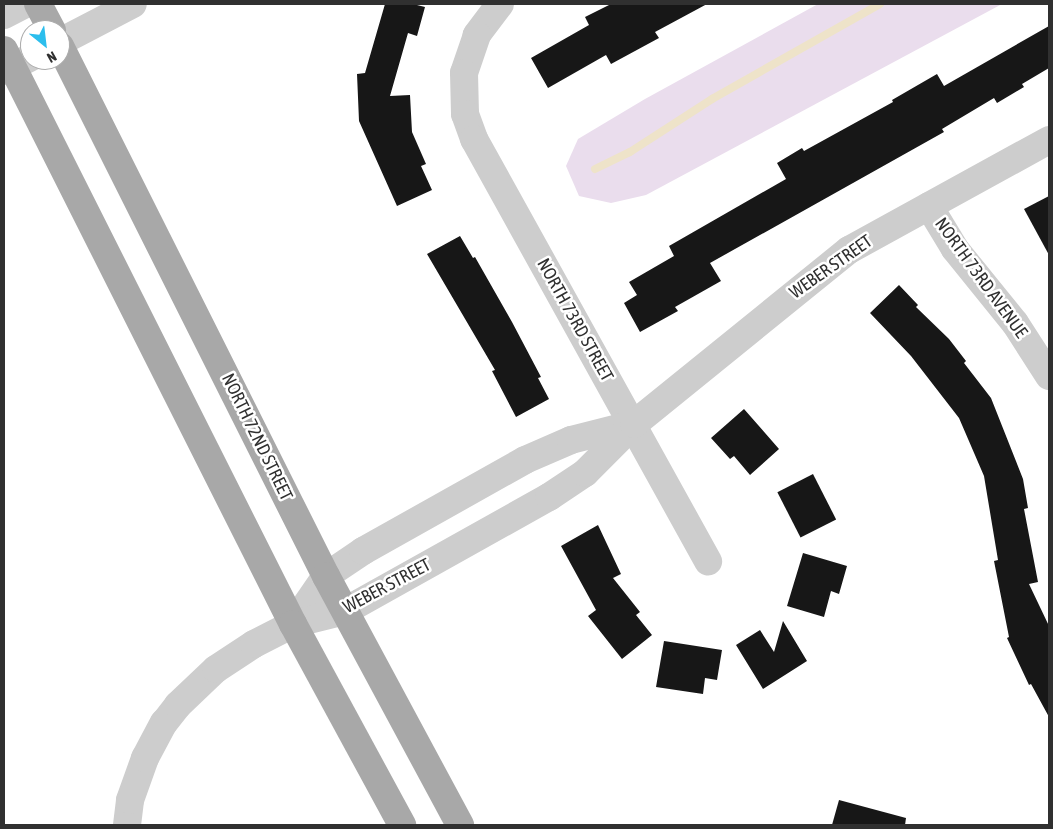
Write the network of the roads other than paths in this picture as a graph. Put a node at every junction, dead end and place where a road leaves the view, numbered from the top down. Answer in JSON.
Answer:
{"nodes":[{"id":1,"x":26,"y":4,"type":"edge"},
{"id":2,"x":38,"y":4,"type":"edge"},
{"id":3,"x":133,"y":4,"type":"edge"},
{"id":4,"x":500,"y":4,"type":"edge"},
{"id":5,"x":4,"y":15,"type":"edge"},
{"id":6,"x":47,"y":20,"type":"edge"},
{"id":7,"x":70,"y":37,"type":"edge"},
{"id":8,"x":12,"y":62,"type":"edge"},
{"id":9,"x":70,"y":66,"type":"edge"},
{"id":10,"x":1049,"y":140,"type":"edge"},
{"id":11,"x":929,"y":206,"type":"junction"},
{"id":12,"x":1049,"y":376,"type":"edge"},
{"id":13,"x":634,"y":424,"type":"junction"},
{"id":14,"x":708,"y":561,"type":"dead end"},
{"id":15,"x":326,"y":576,"type":"junction"},
{"id":16,"x":345,"y":611,"type":"junction"},
{"id":17,"x":293,"y":624,"type":"junction"},
{"id":18,"x":127,"y":825,"type":"edge"},
{"id":19,"x":402,"y":825,"type":"edge"},
{"id":20,"x":460,"y":825,"type":"edge"}],
"edges":[{"from":1,"to":5,"type":"street"},
{"from":2,"to":6,"type":"main road"},
{"from":3,"to":7,"type":"street"},
{"from":4,"to":13,"type":"street","name":"NORTH 73RD STREET"},
{"from":8,"to":17,"type":"main road"},
{"from":9,"to":15,"type":"main road","name":"NORTH 72ND STREET"},
{"from":10,"to":11,"type":"street","name":"WEBER STREET"},
{"from":11,"to":12,"type":"street","name":"NORTH 73RD AVENUE"},
{"from":11,"to":13,"type":"street","name":"WEBER STREET"},
{"from":13,"to":14,"type":"street","name":"NORTH 73RD STREET"},
{"from":13,"to":15,"type":"street","name":"WEBER STREET"},
{"from":13,"to":16,"type":"street","name":"WEBER STREET"},
{"from":15,"to":16,"type":"main road","name":"NORTH 72ND STREET"},
{"from":15,"to":17,"type":"street","name":"WEBER STREET"},
{"from":16,"to":17,"type":"street","name":"WEBER STREET"},
{"from":16,"to":20,"type":"main road","name":"NORTH 72ND STREET"},
{"from":17,"to":18,"type":"street"},
{"from":17,"to":19,"type":"main road"}]}
